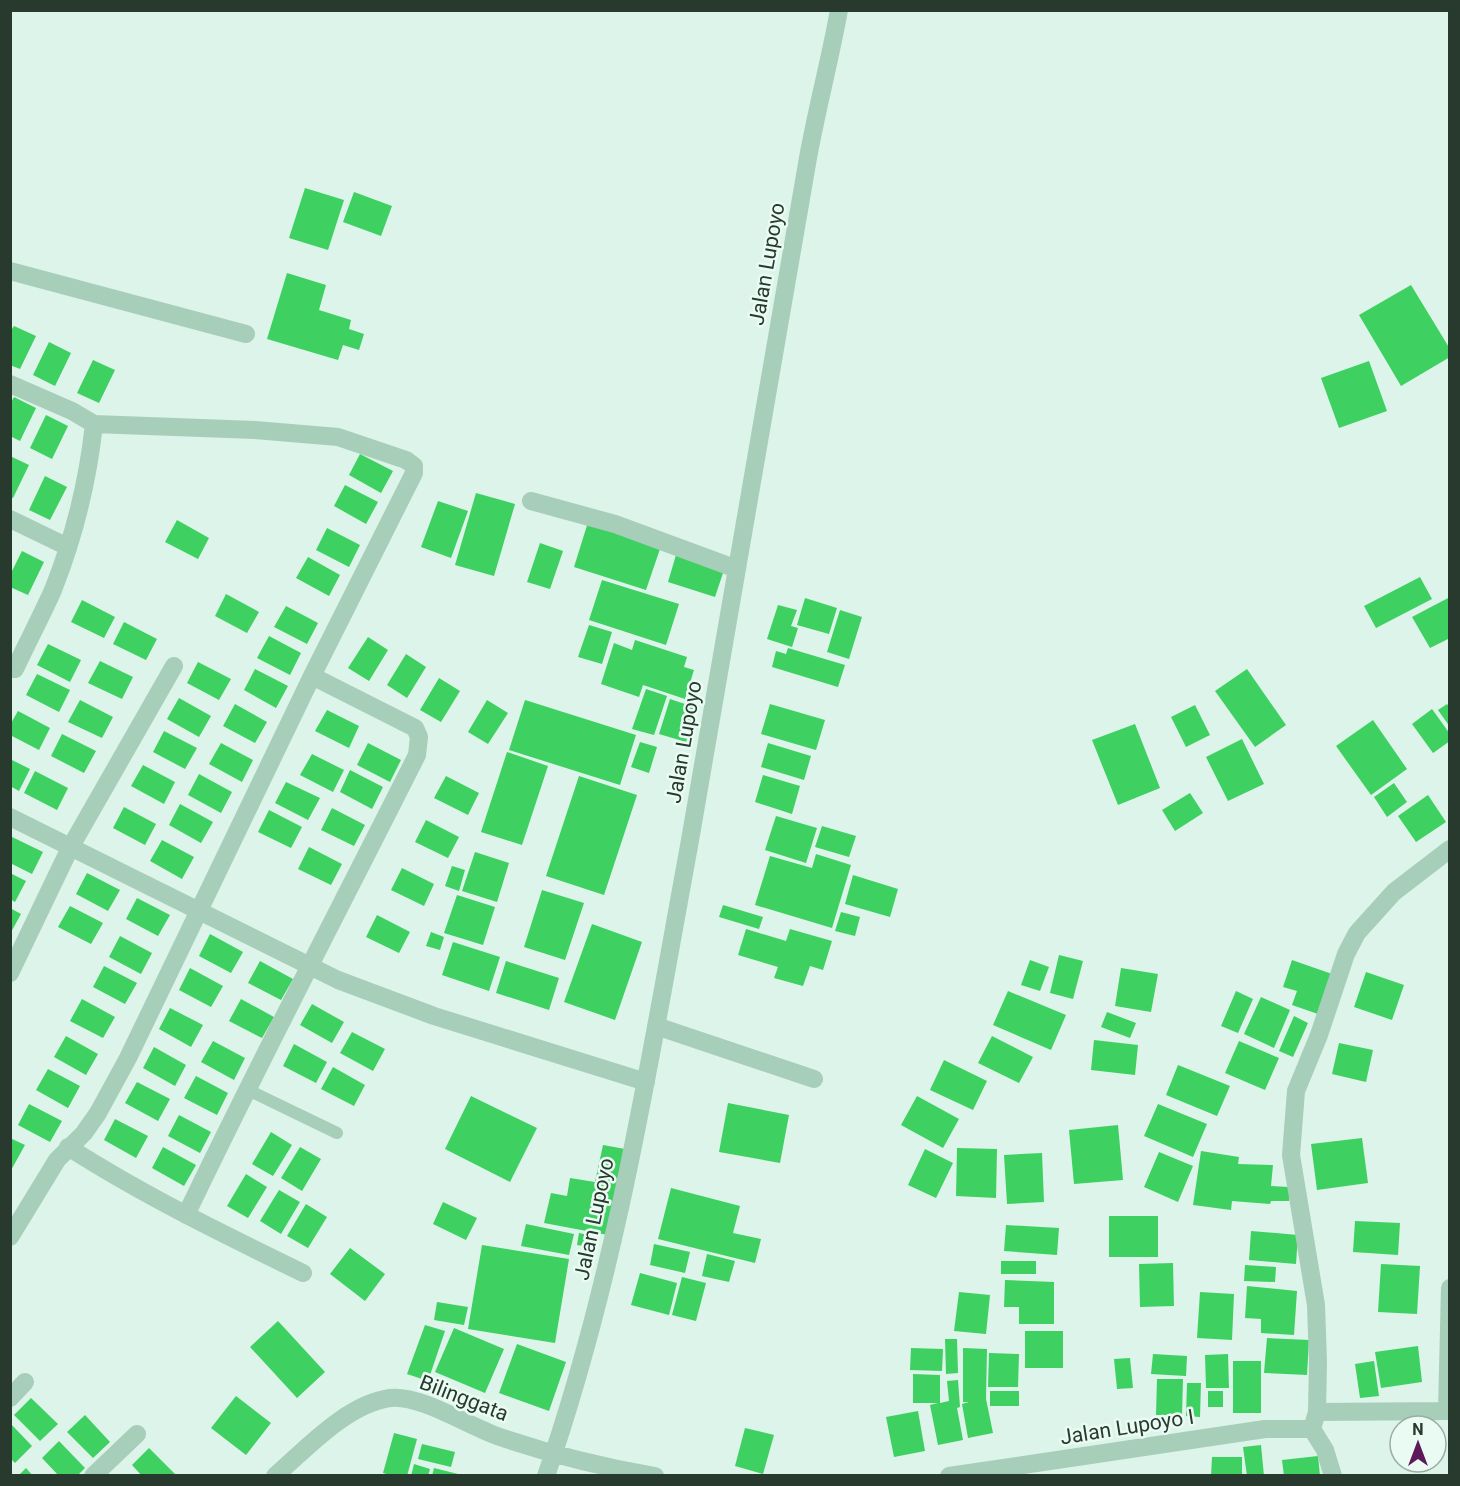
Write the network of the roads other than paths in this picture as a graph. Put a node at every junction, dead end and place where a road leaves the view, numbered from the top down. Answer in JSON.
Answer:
{"nodes":[{"id":1,"x":839,"y":10,"type":"edge"},
{"id":2,"x":10,"y":271,"type":"edge"},
{"id":3,"x":246,"y":334,"type":"dead end"},
{"id":4,"x":10,"y":384,"type":"edge"},
{"id":5,"x":94,"y":424,"type":"junction"},
{"id":6,"x":531,"y":501,"type":"dead end"},
{"id":7,"x":10,"y":519,"type":"edge"},
{"id":8,"x":68,"y":547,"type":"junction"},
{"id":9,"x":737,"y":569,"type":"junction"},
{"id":10,"x":174,"y":666,"type":"dead end"},
{"id":11,"x":12,"y":672,"type":"edge"},
{"id":12,"x":312,"y":676,"type":"junction"},
{"id":13,"x":10,"y":817,"type":"edge"},
{"id":14,"x":70,"y":848,"type":"junction"},
{"id":15,"x":1449,"y":849,"type":"edge"},
{"id":16,"x":199,"y":911,"type":"junction"},
{"id":17,"x":311,"y":967,"type":"junction"},
{"id":18,"x":10,"y":973,"type":"edge"},
{"id":19,"x":656,"y":1026,"type":"junction"},
{"id":20,"x":814,"y":1079,"type":"dead end"},
{"id":21,"x":646,"y":1082,"type":"junction"},
{"id":22,"x":246,"y":1089,"type":"junction"},
{"id":23,"x":337,"y":1133,"type":"dead end"},
{"id":24,"x":68,"y":1147,"type":"junction"},
{"id":25,"x":186,"y":1215,"type":"junction"},
{"id":26,"x":16,"y":1216,"type":"edge"},
{"id":27,"x":10,"y":1238,"type":"edge"},
{"id":28,"x":303,"y":1273,"type":"dead end"},
{"id":29,"x":1449,"y":1288,"type":"edge"},
{"id":30,"x":25,"y":1382,"type":"dead end"},
{"id":31,"x":10,"y":1398,"type":"edge"},
{"id":32,"x":1314,"y":1420,"type":"junction"},
{"id":33,"x":137,"y":1434,"type":"dead end"},
{"id":34,"x":554,"y":1454,"type":"junction"},
{"id":35,"x":1023,"y":1470,"type":"edge"},
{"id":36,"x":93,"y":1476,"type":"edge"},
{"id":37,"x":275,"y":1476,"type":"edge"},
{"id":38,"x":546,"y":1476,"type":"edge"},
{"id":39,"x":655,"y":1476,"type":"edge"},
{"id":40,"x":949,"y":1476,"type":"edge"},
{"id":41,"x":1332,"y":1476,"type":"edge"}],
"edges":[{"from":1,"to":9,"type":"street","name":"Jalan Lupoyo"},
{"from":2,"to":3,"type":"street"},
{"from":4,"to":5,"type":"street"},
{"from":5,"to":8,"type":"street"},
{"from":5,"to":12,"type":"street"},
{"from":6,"to":9,"type":"street"},
{"from":7,"to":8,"type":"street"},
{"from":8,"to":11,"type":"street"},
{"from":9,"to":19,"type":"street","name":"Jalan Lupoyo"},
{"from":10,"to":14,"type":"street"},
{"from":12,"to":16,"type":"street"},
{"from":12,"to":17,"type":"street"},
{"from":13,"to":14,"type":"street"},
{"from":14,"to":16,"type":"street"},
{"from":14,"to":18,"type":"street"},
{"from":15,"to":32,"type":"street"},
{"from":16,"to":17,"type":"street"},
{"from":16,"to":24,"type":"street"},
{"from":17,"to":21,"type":"street"},
{"from":17,"to":22,"type":"street"},
{"from":19,"to":20,"type":"street"},
{"from":19,"to":21,"type":"street","name":"Jalan Lupoyo"},
{"from":21,"to":34,"type":"street","name":"Jalan Lupoyo"},
{"from":22,"to":23,"type":"lane"},
{"from":22,"to":25,"type":"street"},
{"from":24,"to":25,"type":"street"},
{"from":24,"to":26,"type":"street"},
{"from":25,"to":28,"type":"street"},
{"from":26,"to":27,"type":"street"},
{"from":29,"to":32,"type":"street","name":"Jalan Lupoyo I"},
{"from":30,"to":31,"type":"street"},
{"from":32,"to":35,"type":"street","name":"Jalan Lupoyo I"},
{"from":32,"to":41,"type":"street"},
{"from":33,"to":36,"type":"street"},
{"from":34,"to":37,"type":"street","name":"Bilinggata"},
{"from":34,"to":38,"type":"street","name":"Jalan Lupoyo"},
{"from":34,"to":39,"type":"street"},
{"from":35,"to":40,"type":"street","name":"Jalan Lupoyo I"}]}
